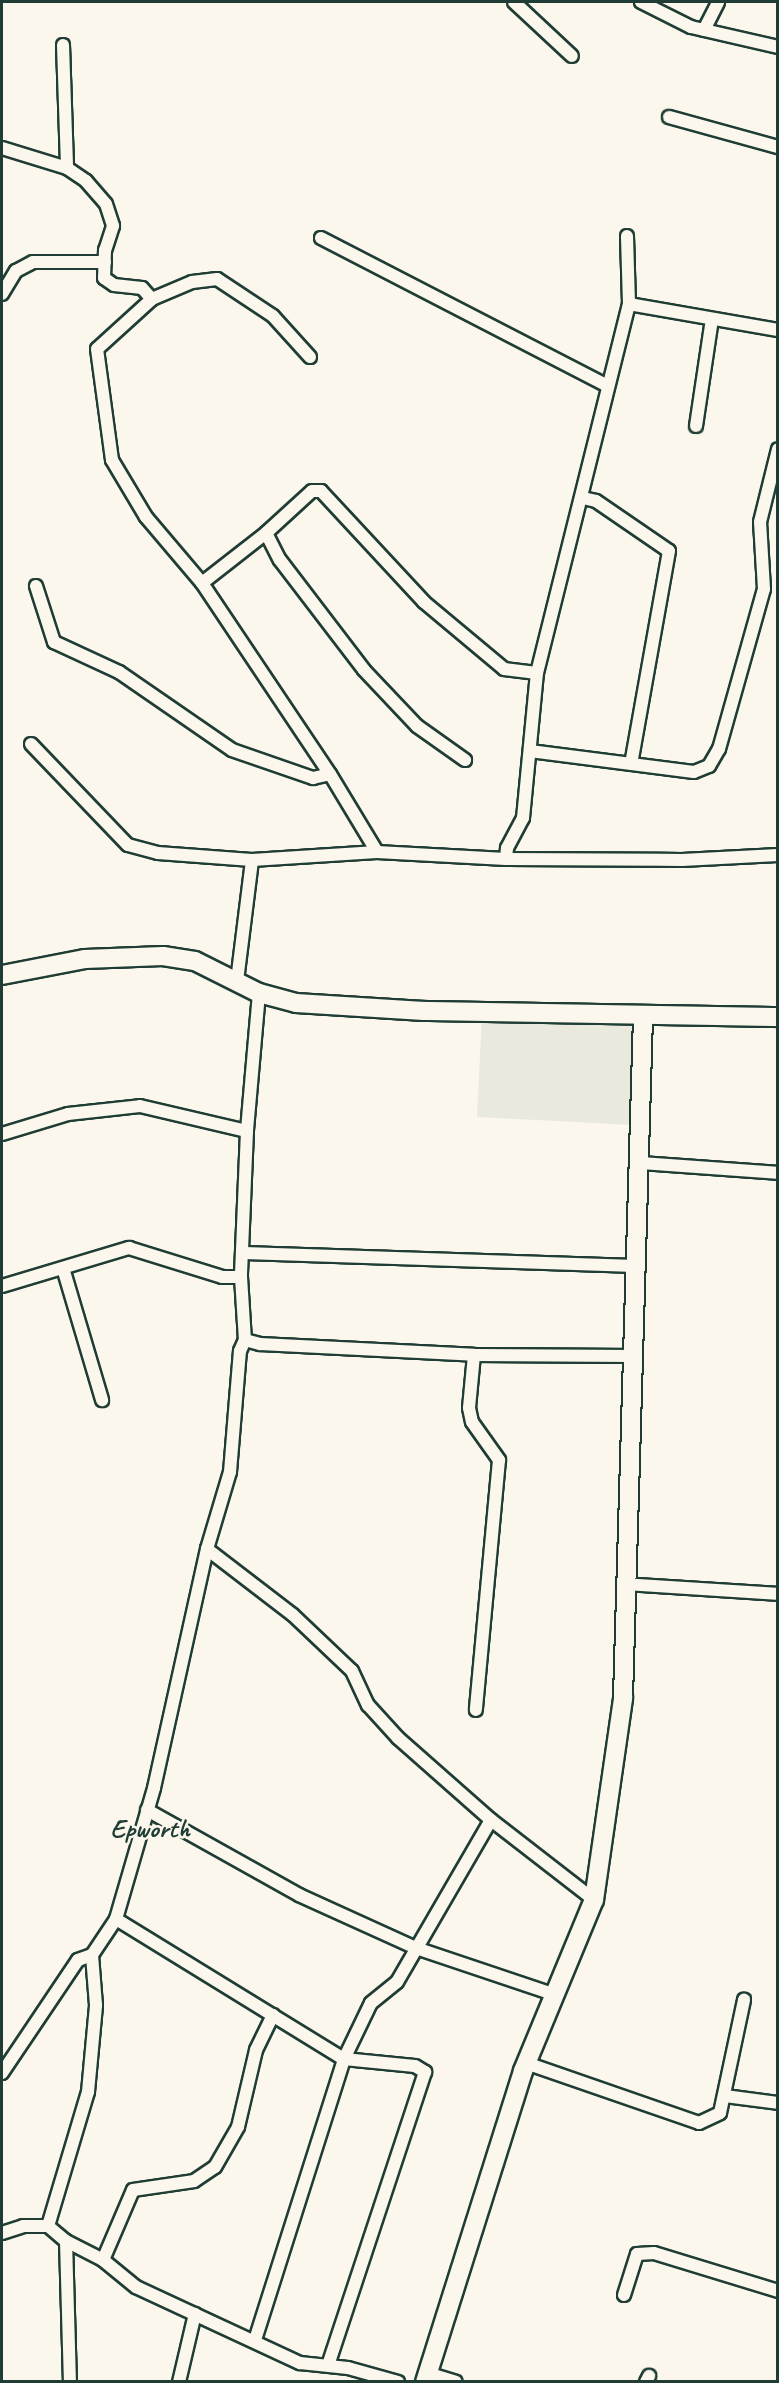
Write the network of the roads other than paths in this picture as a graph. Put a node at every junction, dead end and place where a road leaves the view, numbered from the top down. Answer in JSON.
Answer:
{"nodes":[{"id":1,"x":514,"y":2,"type":"edge"},
{"id":2,"x":641,"y":2,"type":"edge"},
{"id":3,"x":718,"y":2,"type":"edge"},
{"id":4,"x":704,"y":30,"type":"junction"},
{"id":5,"x":63,"y":45,"type":"dead end"},
{"id":6,"x":777,"y":47,"type":"edge"},
{"id":7,"x":572,"y":56,"type":"dead end"},
{"id":8,"x":669,"y":117,"type":"dead end"},
{"id":9,"x":2,"y":147,"type":"edge"},
{"id":10,"x":777,"y":147,"type":"edge"},
{"id":11,"x":67,"y":168,"type":"junction"},
{"id":12,"x":627,"y":236,"type":"dead end"},
{"id":13,"x":321,"y":238,"type":"dead end"},
{"id":14,"x":105,"y":262,"type":"junction"},
{"id":15,"x":2,"y":294,"type":"edge"},
{"id":16,"x":152,"y":299,"type":"junction"},
{"id":17,"x":629,"y":304,"type":"junction"},
{"id":18,"x":712,"y":319,"type":"junction"},
{"id":19,"x":777,"y":330,"type":"edge"},
{"id":20,"x":310,"y":357,"type":"dead end"},
{"id":21,"x":608,"y":386,"type":"junction"},
{"id":22,"x":696,"y":426,"type":"dead end"},
{"id":23,"x":777,"y":449,"type":"edge"},
{"id":24,"x":582,"y":498,"type":"junction"},
{"id":25,"x":266,"y":533,"type":"junction"},
{"id":26,"x":202,"y":583,"type":"junction"},
{"id":27,"x":36,"y":585,"type":"dead end"},
{"id":28,"x":537,"y":673,"type":"junction"},
{"id":29,"x":31,"y":744,"type":"dead end"},
{"id":30,"x":530,"y":751,"type":"junction"},
{"id":31,"x":465,"y":759,"type":"dead end"},
{"id":32,"x":631,"y":764,"type":"junction"},
{"id":33,"x":330,"y":774,"type":"junction"},
{"id":34,"x":377,"y":852,"type":"junction"},
{"id":35,"x":777,"y":855,"type":"edge"},
{"id":36,"x":506,"y":859,"type":"junction"},
{"id":37,"x":252,"y":860,"type":"junction"},
{"id":38,"x":2,"y":975,"type":"edge"},
{"id":39,"x":237,"y":981,"type":"junction"},
{"id":40,"x":259,"y":993,"type":"junction"},
{"id":41,"x":643,"y":1016,"type":"junction"},
{"id":42,"x":777,"y":1017,"type":"edge"},
{"id":43,"x":247,"y":1131,"type":"junction"},
{"id":44,"x":2,"y":1134,"type":"edge"},
{"id":45,"x":640,"y":1164,"type":"junction"},
{"id":46,"x":777,"y":1173,"type":"edge"},
{"id":47,"x":243,"y":1253,"type":"junction"},
{"id":48,"x":637,"y":1266,"type":"junction"},
{"id":49,"x":63,"y":1268,"type":"junction"},
{"id":50,"x":241,"y":1278,"type":"junction"},
{"id":51,"x":2,"y":1286,"type":"edge"},
{"id":52,"x":245,"y":1340,"type":"junction"},
{"id":53,"x":474,"y":1355,"type":"junction"},
{"id":54,"x":634,"y":1356,"type":"junction"},
{"id":55,"x":102,"y":1400,"type":"dead end"},
{"id":56,"x":207,"y":1549,"type":"junction"},
{"id":57,"x":624,"y":1584,"type":"junction"},
{"id":58,"x":777,"y":1594,"type":"edge"},
{"id":59,"x":476,"y":1710,"type":"dead end"},
{"id":60,"x":147,"y":1810,"type":"junction"},
{"id":61,"x":491,"y":1820,"type":"junction"},
{"id":62,"x":594,"y":1900,"type":"junction"},
{"id":63,"x":116,"y":1919,"type":"junction"},
{"id":64,"x":416,"y":1948,"type":"junction"},
{"id":65,"x":93,"y":1955,"type":"junction"},
{"id":66,"x":554,"y":1995,"type":"junction"},
{"id":67,"x":744,"y":2000,"type":"dead end"},
{"id":68,"x":273,"y":2015,"type":"junction"},
{"id":69,"x":344,"y":2059,"type":"junction"},
{"id":70,"x":526,"y":2063,"type":"junction"},
{"id":71,"x":2,"y":2073,"type":"edge"},
{"id":72,"x":725,"y":2097,"type":"junction"},
{"id":73,"x":777,"y":2103,"type":"edge"},
{"id":74,"x":48,"y":2226,"type":"junction"},
{"id":75,"x":2,"y":2234,"type":"edge"},
{"id":76,"x":66,"y":2241,"type":"junction"},
{"id":77,"x":103,"y":2260,"type":"junction"},
{"id":78,"x":777,"y":2291,"type":"edge"},
{"id":79,"x":624,"y":2295,"type":"dead end"},
{"id":80,"x":195,"y":2314,"type":"junction"},
{"id":81,"x":255,"y":2340,"type":"junction"},
{"id":82,"x":328,"y":2365,"type":"junction"},
{"id":83,"x":426,"y":2377,"type":"edge"},
{"id":84,"x":70,"y":2382,"type":"edge"},
{"id":85,"x":179,"y":2382,"type":"edge"},
{"id":86,"x":398,"y":2382,"type":"edge"},
{"id":87,"x":456,"y":2382,"type":"edge"}],
"edges":[{"from":1,"to":7,"type":"street"},
{"from":2,"to":4,"type":"street"},
{"from":3,"to":4,"type":"street"},
{"from":4,"to":6,"type":"street"},
{"from":5,"to":11,"type":"street"},
{"from":8,"to":10,"type":"street"},
{"from":9,"to":11,"type":"street"},
{"from":11,"to":14,"type":"street"},
{"from":12,"to":17,"type":"street"},
{"from":13,"to":21,"type":"street"},
{"from":14,"to":15,"type":"street"},
{"from":14,"to":16,"type":"street"},
{"from":16,"to":20,"type":"street"},
{"from":16,"to":26,"type":"street"},
{"from":17,"to":18,"type":"street"},
{"from":17,"to":21,"type":"street"},
{"from":18,"to":19,"type":"street"},
{"from":18,"to":22,"type":"street"},
{"from":21,"to":24,"type":"street"},
{"from":23,"to":32,"type":"street"},
{"from":24,"to":28,"type":"street"},
{"from":24,"to":32,"type":"street"},
{"from":25,"to":26,"type":"street"},
{"from":25,"to":28,"type":"street"},
{"from":25,"to":31,"type":"street"},
{"from":26,"to":33,"type":"street"},
{"from":27,"to":33,"type":"street"},
{"from":28,"to":30,"type":"street"},
{"from":29,"to":37,"type":"street"},
{"from":30,"to":32,"type":"street"},
{"from":30,"to":36,"type":"street"},
{"from":33,"to":34,"type":"street"},
{"from":34,"to":36,"type":"street"},
{"from":34,"to":37,"type":"street"},
{"from":35,"to":36,"type":"street"},
{"from":37,"to":39,"type":"street"},
{"from":38,"to":39,"type":"street"},
{"from":39,"to":40,"type":"street"},
{"from":40,"to":41,"type":"street"},
{"from":40,"to":43,"type":"street"},
{"from":41,"to":42,"type":"street"},
{"from":41,"to":45,"type":"street"},
{"from":43,"to":44,"type":"street"},
{"from":43,"to":47,"type":"street"},
{"from":45,"to":46,"type":"street"},
{"from":45,"to":48,"type":"street"},
{"from":47,"to":48,"type":"street"},
{"from":47,"to":50,"type":"street"},
{"from":48,"to":54,"type":"street"},
{"from":49,"to":50,"type":"street"},
{"from":49,"to":51,"type":"street"},
{"from":49,"to":55,"type":"street"},
{"from":50,"to":52,"type":"street"},
{"from":52,"to":53,"type":"street"},
{"from":52,"to":56,"type":"street"},
{"from":53,"to":54,"type":"street"},
{"from":53,"to":59,"type":"street"},
{"from":54,"to":57,"type":"street"},
{"from":56,"to":60,"type":"street"},
{"from":56,"to":61,"type":"street"},
{"from":57,"to":58,"type":"street"},
{"from":57,"to":62,"type":"street"},
{"from":60,"to":63,"type":"street"},
{"from":60,"to":64,"type":"street"},
{"from":61,"to":62,"type":"street"},
{"from":61,"to":64,"type":"street"},
{"from":62,"to":66,"type":"street"},
{"from":63,"to":65,"type":"street"},
{"from":63,"to":68,"type":"street"},
{"from":64,"to":66,"type":"street"},
{"from":64,"to":69,"type":"street"},
{"from":65,"to":71,"type":"street"},
{"from":65,"to":74,"type":"street"},
{"from":66,"to":70,"type":"street"},
{"from":67,"to":72,"type":"street"},
{"from":68,"to":69,"type":"street"},
{"from":68,"to":77,"type":"street"},
{"from":69,"to":81,"type":"street"},
{"from":69,"to":82,"type":"street"},
{"from":70,"to":72,"type":"street"},
{"from":70,"to":83,"type":"street"},
{"from":72,"to":73,"type":"street"},
{"from":74,"to":75,"type":"street"},
{"from":74,"to":76,"type":"street"},
{"from":76,"to":77,"type":"street"},
{"from":76,"to":84,"type":"street"},
{"from":77,"to":80,"type":"street"},
{"from":78,"to":79,"type":"street"},
{"from":80,"to":81,"type":"street"},
{"from":80,"to":85,"type":"street"},
{"from":81,"to":82,"type":"street"},
{"from":82,"to":86,"type":"street"},
{"from":83,"to":87,"type":"street"}]}
